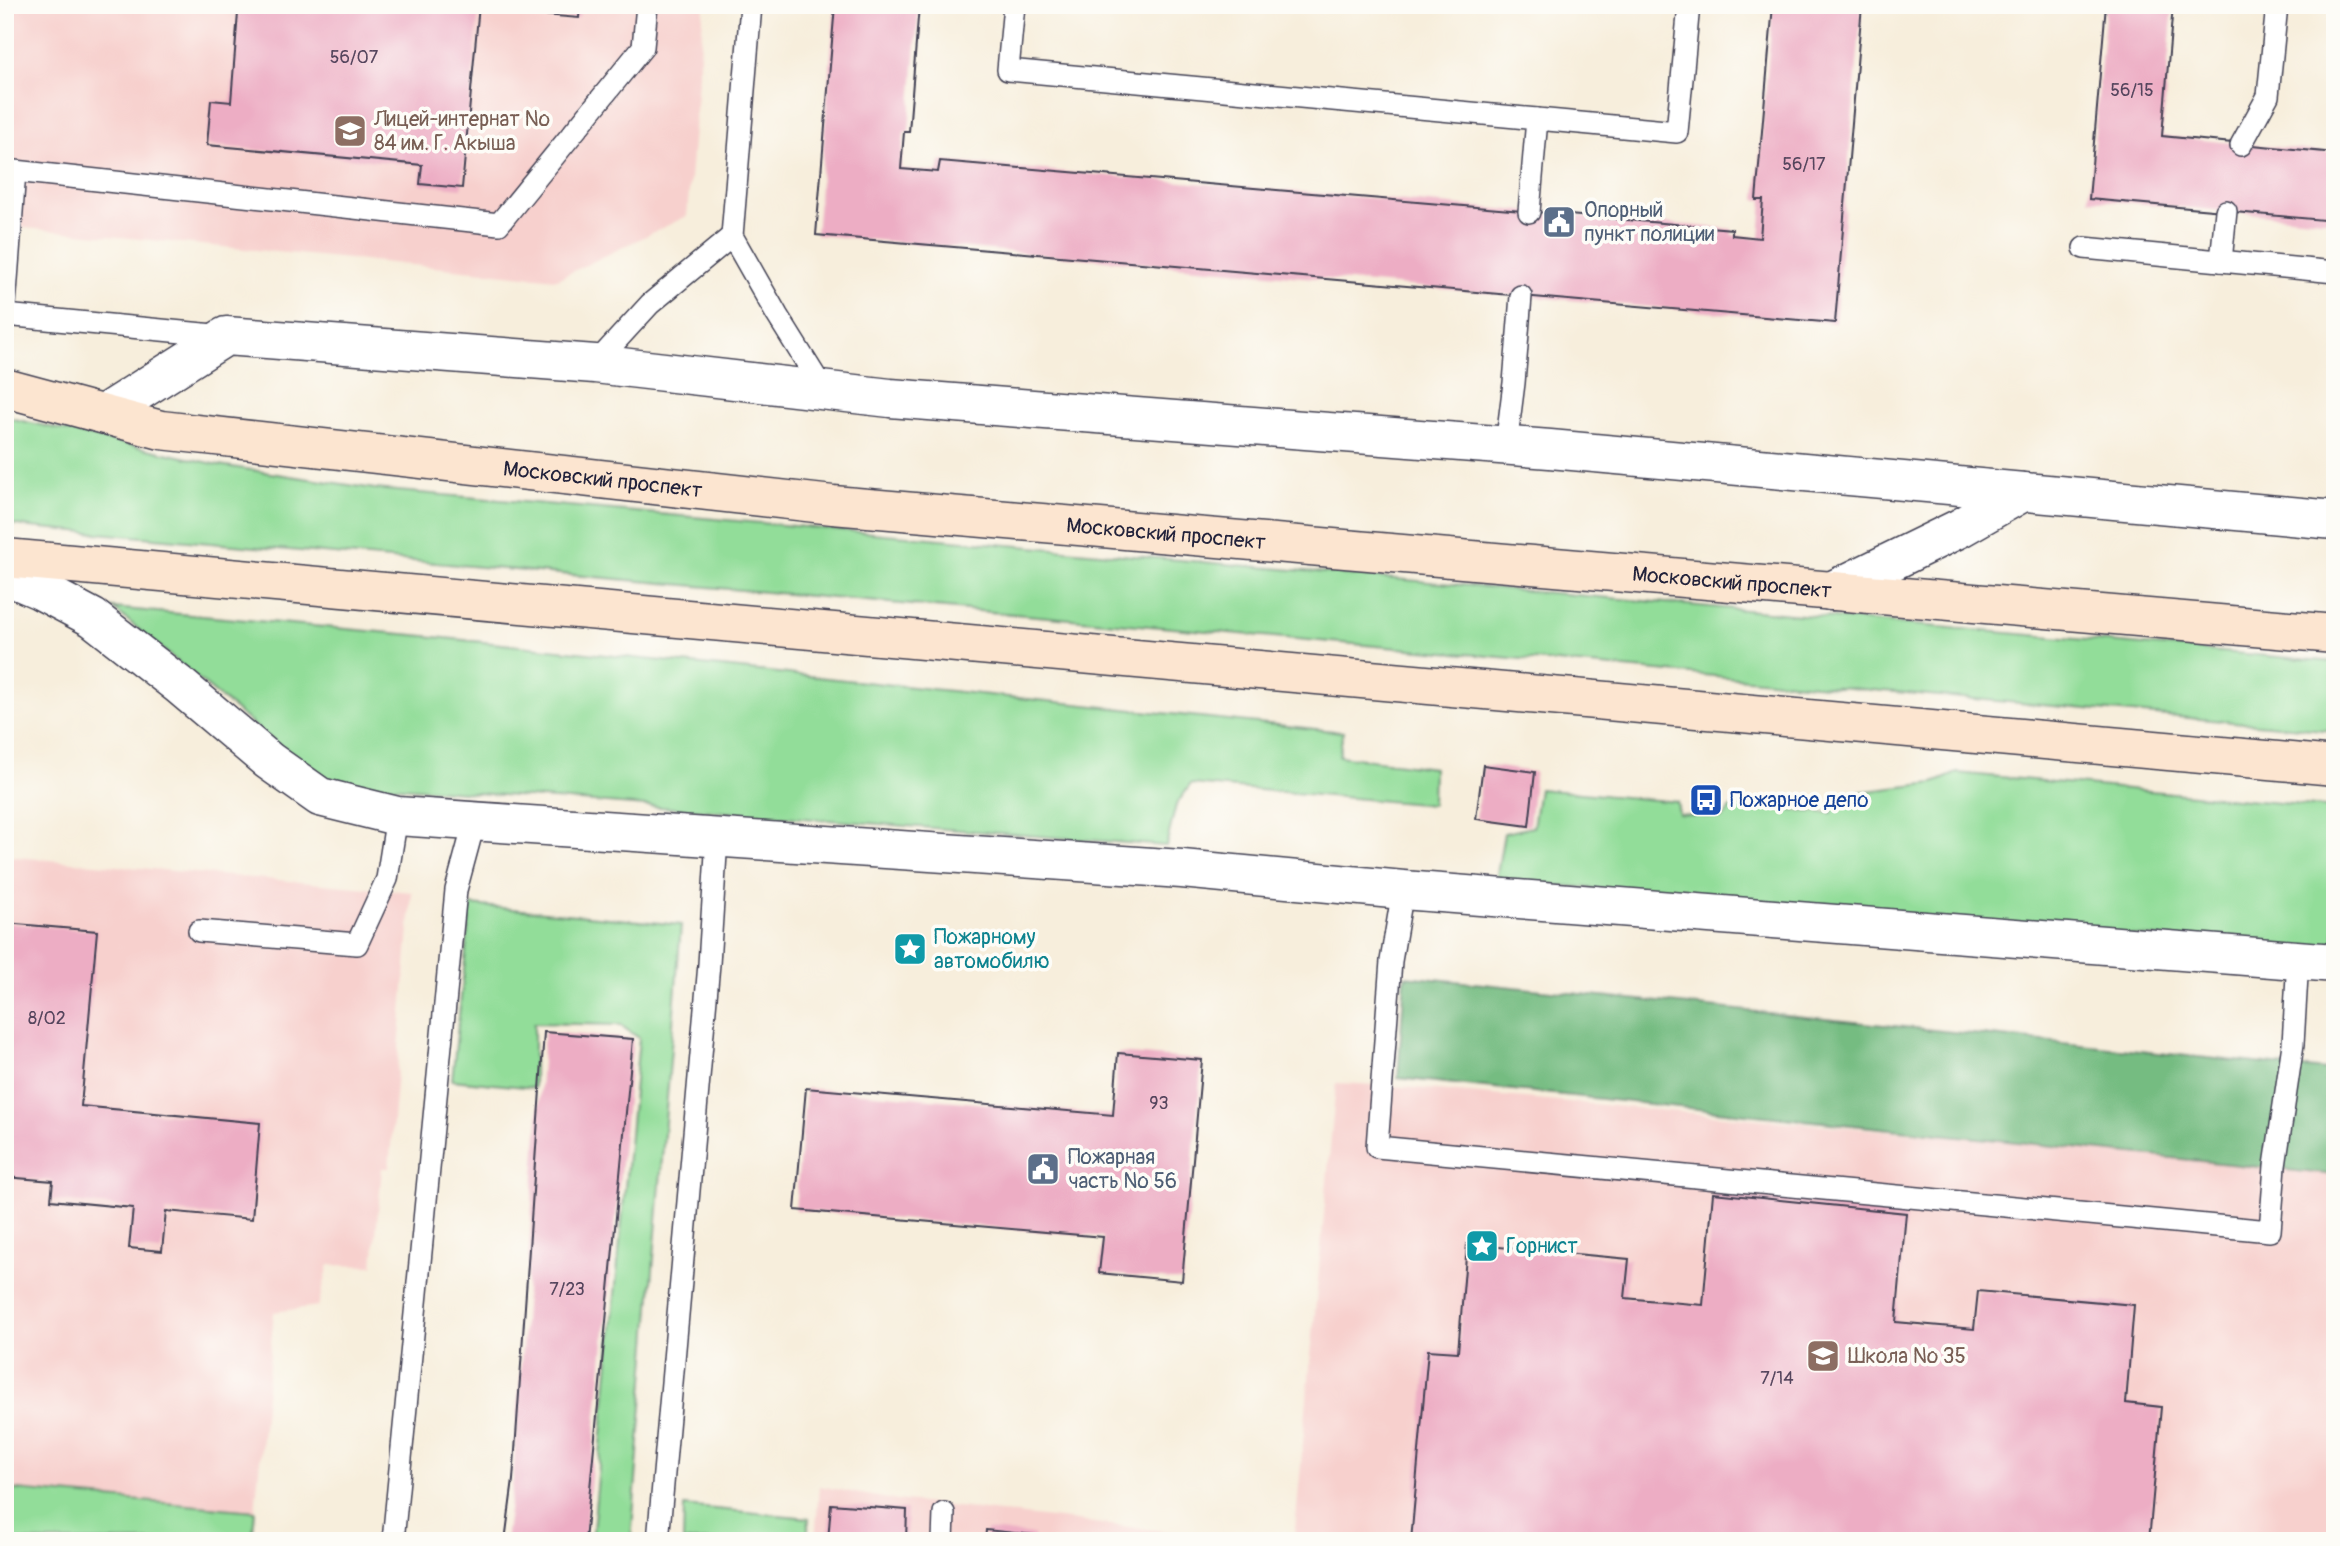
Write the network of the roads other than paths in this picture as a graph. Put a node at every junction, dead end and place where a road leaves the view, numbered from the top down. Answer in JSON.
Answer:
{"nodes":[{"id":1,"x":647,"y":5,"type":"edge"},
{"id":2,"x":751,"y":5,"type":"edge"},
{"id":3,"x":1014,"y":5,"type":"edge"},
{"id":4,"x":1689,"y":5,"type":"edge"},
{"id":5,"x":2277,"y":5,"type":"edge"},
{"id":6,"x":1537,"y":119,"type":"junction"},
{"id":7,"x":2241,"y":145,"type":"dead end"},
{"id":8,"x":2226,"y":211,"type":"dead end"},
{"id":9,"x":1529,"y":212,"type":"dead end"},
{"id":10,"x":732,"y":236,"type":"junction"},
{"id":11,"x":2084,"y":248,"type":"dead end"},
{"id":12,"x":2221,"y":261,"type":"junction"},
{"id":13,"x":2335,"y":272,"type":"edge"},
{"id":14,"x":1521,"y":296,"type":"dead end"},
{"id":15,"x":5,"y":307,"type":"edge"},
{"id":16,"x":5,"y":315,"type":"edge"},
{"id":17,"x":226,"y":336,"type":"junction"},
{"id":18,"x":595,"y":365,"type":"junction"},
{"id":19,"x":5,"y":388,"type":"edge"},
{"id":20,"x":825,"y":392,"type":"junction"},
{"id":21,"x":103,"y":414,"type":"junction"},
{"id":22,"x":1506,"y":446,"type":"junction"},
{"id":23,"x":2023,"y":492,"type":"junction"},
{"id":24,"x":2335,"y":520,"type":"edge"},
{"id":25,"x":5,"y":558,"type":"edge"},
{"id":26,"x":5,"y":575,"type":"edge"},
{"id":27,"x":1831,"y":591,"type":"junction"},
{"id":28,"x":2335,"y":634,"type":"edge"},
{"id":29,"x":2335,"y":766,"type":"edge"},
{"id":30,"x":397,"y":816,"type":"junction"},
{"id":31,"x":475,"y":820,"type":"junction"},
{"id":32,"x":717,"y":838,"type":"junction"},
{"id":33,"x":1403,"y":890,"type":"junction"},
{"id":34,"x":199,"y":931,"type":"dead end"},
{"id":35,"x":2298,"y":959,"type":"junction"},
{"id":36,"x":2335,"y":963,"type":"edge"},
{"id":37,"x":944,"y":1513,"type":"dead end"},
{"id":38,"x":393,"y":1541,"type":"edge"},
{"id":39,"x":658,"y":1541,"type":"edge"},
{"id":40,"x":943,"y":1541,"type":"edge"}],
"edges":[{"from":1,"to":15,"type":"lane"},
{"from":2,"to":10,"type":"lane"},
{"from":3,"to":6,"type":"lane"},
{"from":4,"to":6,"type":"lane"},
{"from":5,"to":7,"type":"lane"},
{"from":6,"to":9,"type":"lane"},
{"from":8,"to":12,"type":"lane"},
{"from":10,"to":18,"type":"lane"},
{"from":10,"to":20,"type":"lane"},
{"from":11,"to":12,"type":"lane"},
{"from":12,"to":13,"type":"lane"},
{"from":14,"to":22,"type":"lane"},
{"from":16,"to":17,"type":"lane"},
{"from":17,"to":18,"type":"street"},
{"from":17,"to":21,"type":"street"},
{"from":18,"to":20,"type":"street"},
{"from":19,"to":21,"type":"main road","name":"Московский проспект"},
{"from":20,"to":22,"type":"street"},
{"from":21,"to":27,"type":"main road","name":"Московский проспект"},
{"from":22,"to":23,"type":"street"},
{"from":23,"to":24,"type":"street"},
{"from":23,"to":27,"type":"street"},
{"from":25,"to":29,"type":"main road"},
{"from":26,"to":30,"type":"street"},
{"from":27,"to":28,"type":"main road","name":"Московский проспект"},
{"from":30,"to":31,"type":"street"},
{"from":30,"to":34,"type":"lane"},
{"from":31,"to":32,"type":"street"},
{"from":31,"to":38,"type":"lane"},
{"from":32,"to":33,"type":"street"},
{"from":32,"to":39,"type":"lane"},
{"from":33,"to":35,"type":"street"},
{"from":33,"to":35,"type":"lane"},
{"from":35,"to":36,"type":"street"},
{"from":37,"to":40,"type":"lane"}]}
